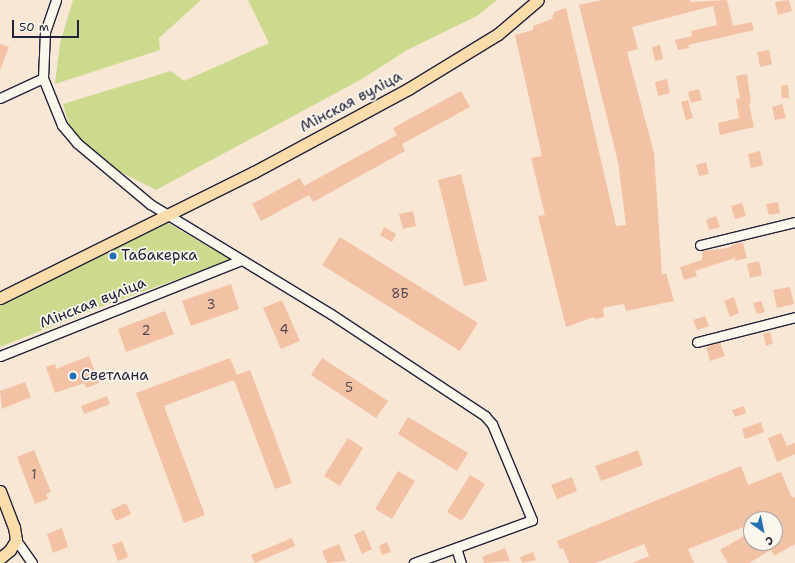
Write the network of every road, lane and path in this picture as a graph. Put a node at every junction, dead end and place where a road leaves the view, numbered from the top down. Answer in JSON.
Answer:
{"nodes":[{"id":1,"x":56,"y":0,"type":"edge"},
{"id":2,"x":538,"y":0,"type":"edge"},
{"id":3,"x":43,"y":78,"type":"junction"},
{"id":4,"x":0,"y":98,"type":"edge"},
{"id":5,"x":167,"y":215,"type":"junction"},
{"id":6,"x":795,"y":222,"type":"edge"},
{"id":7,"x":700,"y":245,"type":"dead end"},
{"id":8,"x":241,"y":260,"type":"junction"},
{"id":9,"x":0,"y":298,"type":"edge"},
{"id":10,"x":795,"y":317,"type":"edge"},
{"id":11,"x":697,"y":342,"type":"dead end"},
{"id":12,"x":0,"y":356,"type":"edge"},
{"id":13,"x":0,"y":491,"type":"edge"},
{"id":14,"x":16,"y":540,"type":"junction"},
{"id":15,"x":456,"y":548,"type":"junction"},
{"id":16,"x":0,"y":558,"type":"edge"},
{"id":17,"x":32,"y":563,"type":"edge"},
{"id":18,"x":414,"y":563,"type":"edge"},
{"id":19,"x":461,"y":563,"type":"edge"}],
"edges":[{"from":1,"to":3,"type":"street"},
{"from":2,"to":5,"type":"main road","name":"Мінская вуліца"},
{"from":3,"to":4,"type":"street"},
{"from":3,"to":5,"type":"street"},
{"from":5,"to":8,"type":"street"},
{"from":5,"to":9,"type":"main road","name":"Мінская вуліца"},
{"from":6,"to":7,"type":"street"},
{"from":8,"to":12,"type":"street","name":"Мінская вуліца"},
{"from":8,"to":15,"type":"street"},
{"from":10,"to":11,"type":"street"},
{"from":13,"to":14,"type":"main road"},
{"from":14,"to":16,"type":"main road"},
{"from":14,"to":17,"type":"street"},
{"from":15,"to":18,"type":"street"},
{"from":15,"to":19,"type":"street"}]}
